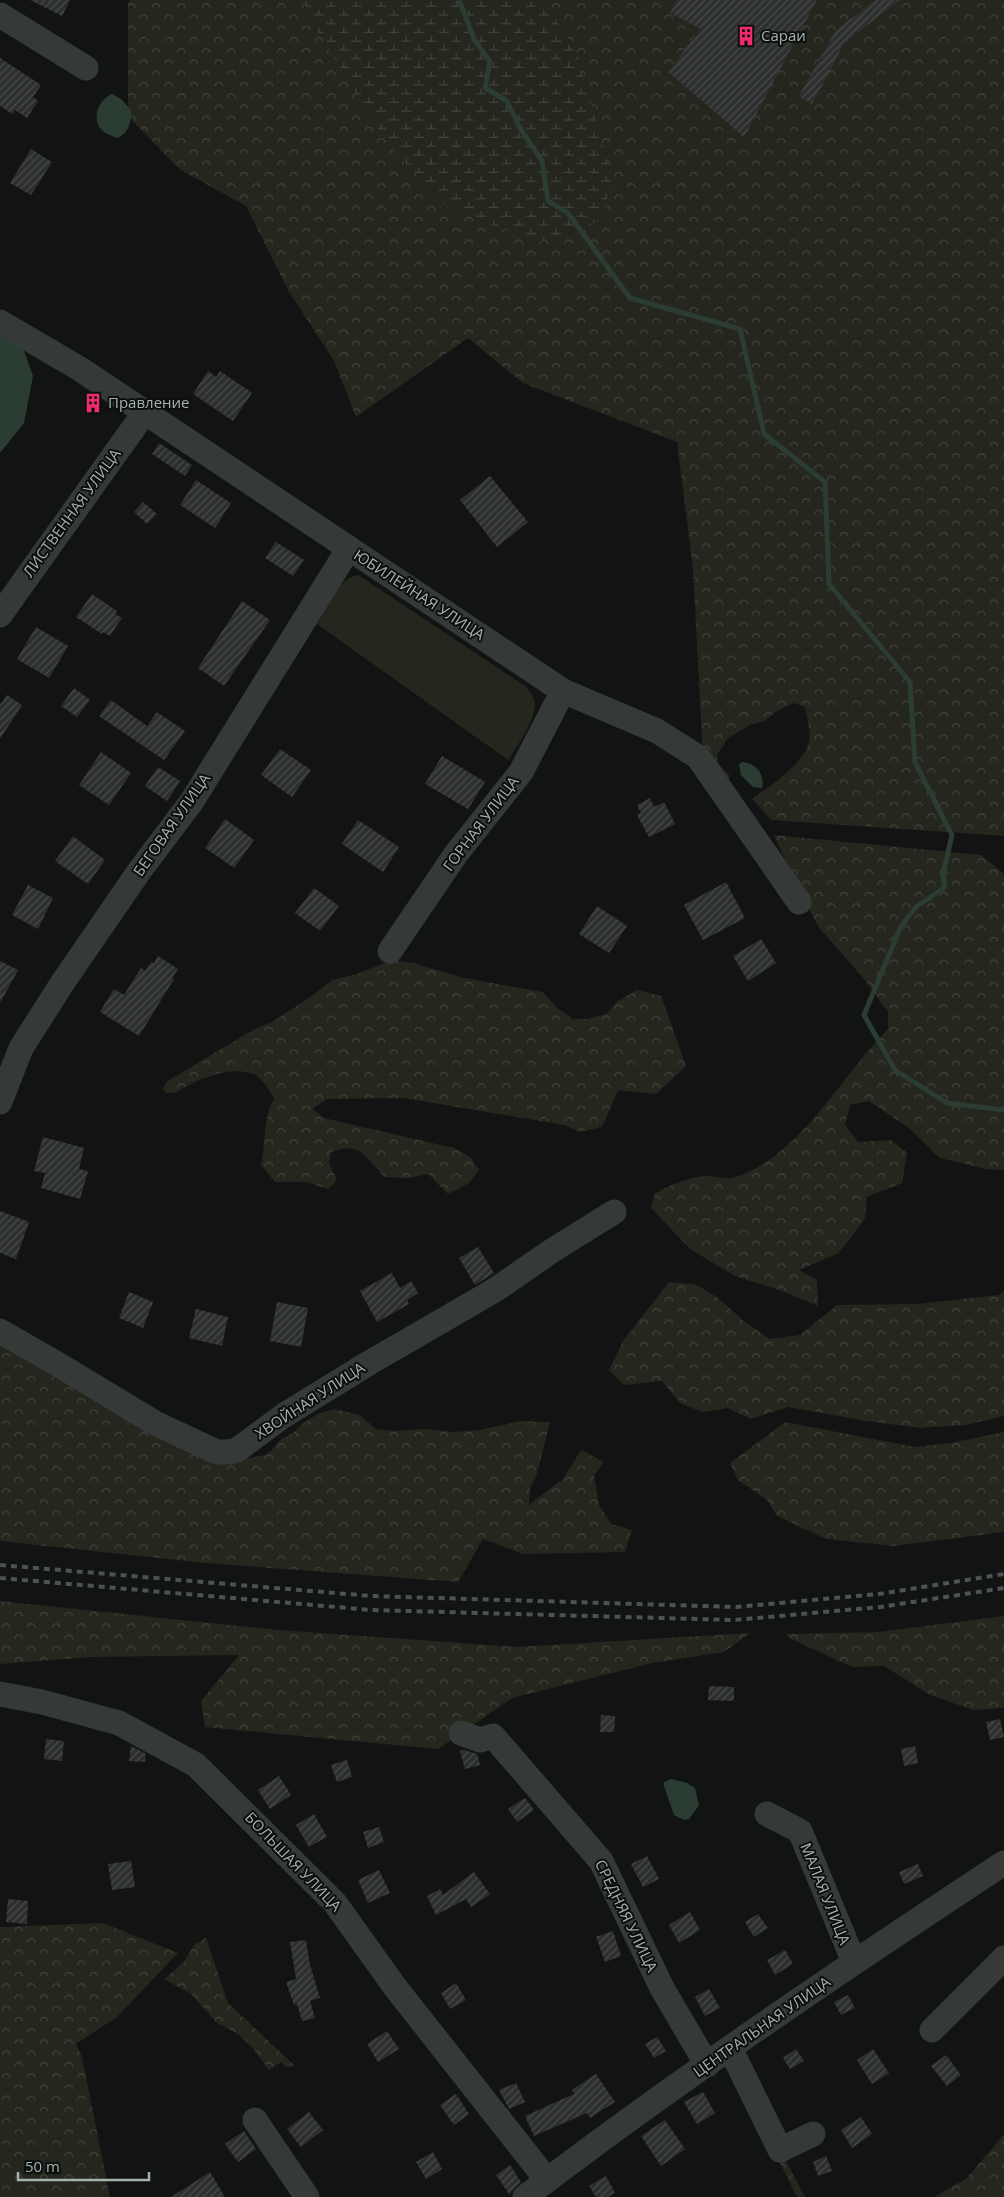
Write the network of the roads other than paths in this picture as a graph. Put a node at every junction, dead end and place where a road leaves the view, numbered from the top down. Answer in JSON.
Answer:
{"nodes":[{"id":1,"x":0,"y":15,"type":"edge"},
{"id":2,"x":86,"y":68,"type":"dead end"},
{"id":3,"x":0,"y":322,"type":"edge"},
{"id":4,"x":145,"y":412,"type":"junction"},
{"id":5,"x":349,"y":548,"type":"junction"},
{"id":6,"x":0,"y":615,"type":"edge"},
{"id":7,"x":563,"y":691,"type":"junction"},
{"id":8,"x":799,"y":902,"type":"dead end"},
{"id":9,"x":390,"y":951,"type":"dead end"},
{"id":10,"x":0,"y":1102,"type":"edge"},
{"id":11,"x":614,"y":1212,"type":"dead end"},
{"id":12,"x":0,"y":1332,"type":"edge"},
{"id":13,"x":0,"y":1694,"type":"edge"},
{"id":14,"x":461,"y":1733,"type":"dead end"},
{"id":15,"x":767,"y":1814,"type":"dead end"},
{"id":16,"x":1004,"y":1863,"type":"edge"},
{"id":17,"x":1004,"y":1958,"type":"edge"},
{"id":18,"x":854,"y":1962,"type":"junction"},
{"id":19,"x":932,"y":2030,"type":"dead end"},
{"id":20,"x":730,"y":2048,"type":"junction"},
{"id":21,"x":707,"y":2065,"type":"junction"},
{"id":22,"x":255,"y":2120,"type":"dead end"},
{"id":23,"x":813,"y":2134,"type":"dead end"},
{"id":24,"x":547,"y":2180,"type":"junction"},
{"id":25,"x":307,"y":2197,"type":"edge"},
{"id":26,"x":524,"y":2197,"type":"edge"}],
"edges":[{"from":1,"to":2,"type":"street"},
{"from":3,"to":4,"type":"street","name":"ЮБИЛЕЙНАЯ УЛИЦА"},
{"from":4,"to":5,"type":"street","name":"ЮБИЛЕЙНАЯ УЛИЦА"},
{"from":4,"to":6,"type":"street","name":"ЛИСТВЕННАЯ УЛИЦА"},
{"from":5,"to":7,"type":"street","name":"ЮБИЛЕЙНАЯ УЛИЦА"},
{"from":5,"to":10,"type":"street","name":"БЕГОВАЯ УЛИЦА"},
{"from":7,"to":8,"type":"street","name":"ЮБИЛЕЙНАЯ УЛИЦА"},
{"from":7,"to":9,"type":"street","name":"ГОРНАЯ УЛИЦА"},
{"from":11,"to":12,"type":"street","name":"ХВОЙНАЯ УЛИЦА"},
{"from":13,"to":24,"type":"street","name":"БОЛЬШАЯ УЛИЦА"},
{"from":14,"to":21,"type":"street","name":"СРЕДНЯЯ УЛИЦА"},
{"from":15,"to":18,"type":"street","name":"МАЛАЯ УЛИЦА"},
{"from":16,"to":18,"type":"street","name":"ЦЕНТРАЛЬНАЯ УЛИЦА"},
{"from":17,"to":19,"type":"street"},
{"from":18,"to":20,"type":"street","name":"ЦЕНТРАЛЬНАЯ УЛИЦА"},
{"from":20,"to":21,"type":"street","name":"ЦЕНТРАЛЬНАЯ УЛИЦА"},
{"from":20,"to":23,"type":"street"},
{"from":21,"to":24,"type":"street","name":"ЦЕНТРАЛЬНАЯ УЛИЦА"},
{"from":22,"to":25,"type":"street"},
{"from":24,"to":26,"type":"street","name":"ЦЕНТРАЛЬНАЯ УЛИЦА"}]}
